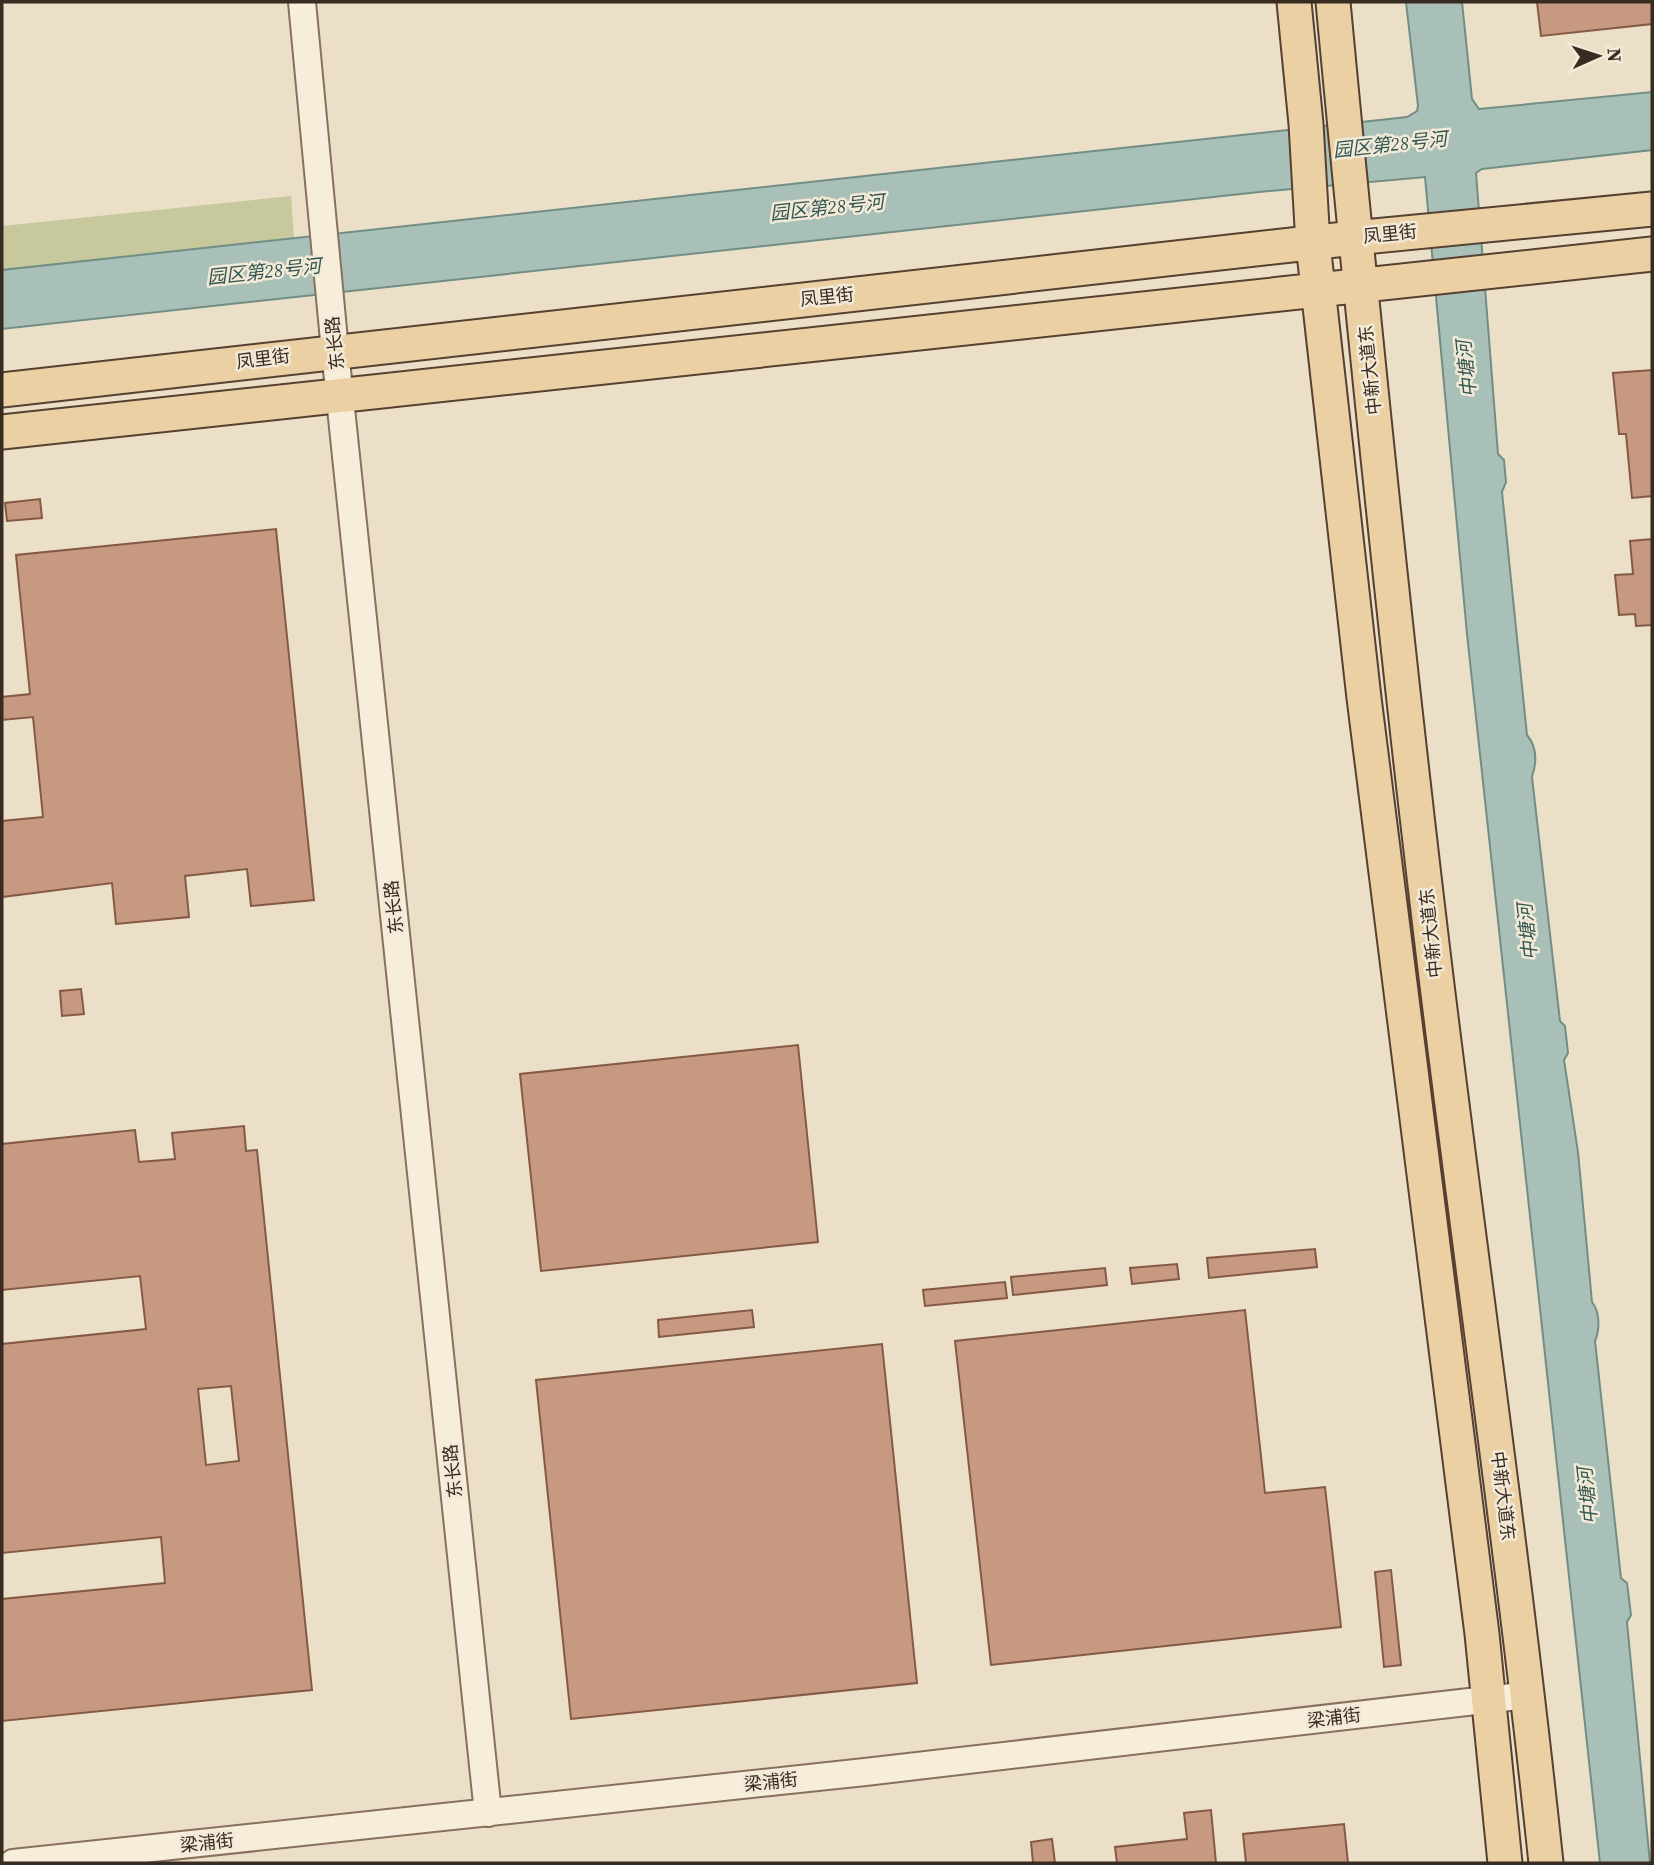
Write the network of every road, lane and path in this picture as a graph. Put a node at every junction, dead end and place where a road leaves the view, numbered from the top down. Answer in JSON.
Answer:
{"nodes":[{"id":1,"x":302,"y":2,"type":"edge"},
{"id":2,"x":1294,"y":2,"type":"edge"},
{"id":3,"x":1333,"y":2,"type":"edge"},
{"id":4,"x":1652,"y":209,"type":"edge"},
{"id":5,"x":1354,"y":238,"type":"junction"},
{"id":6,"x":1314,"y":244,"type":"junction"},
{"id":7,"x":1652,"y":254,"type":"edge"},
{"id":8,"x":1360,"y":286,"type":"junction"},
{"id":9,"x":1318,"y":289,"type":"junction"},
{"id":10,"x":335,"y":351,"type":"junction"},
{"id":11,"x":2,"y":390,"type":"edge"},
{"id":12,"x":340,"y":395,"type":"junction"},
{"id":13,"x":2,"y":432,"type":"edge"},
{"id":14,"x":1528,"y":1695,"type":"junction"},
{"id":15,"x":1488,"y":1700,"type":"junction"},
{"id":16,"x":488,"y":1812,"type":"junction"},
{"id":17,"x":13,"y":1863,"type":"edge"},
{"id":18,"x":1505,"y":1863,"type":"edge"},
{"id":19,"x":1546,"y":1863,"type":"edge"}],
"edges":[{"from":1,"to":10,"type":"street","name":"东长路"},
{"from":2,"to":6,"type":"main road","name":"中新大道东"},
{"from":3,"to":5,"type":"main road","name":"中新大道东"},
{"from":4,"to":5,"type":"main road","name":"凤里街"},
{"from":5,"to":6,"type":"main road","name":"凤里街"},
{"from":5,"to":8,"type":"main road","name":"中新大道东"},
{"from":6,"to":9,"type":"main road","name":"中新大道东"},
{"from":6,"to":10,"type":"main road","name":"凤里街"},
{"from":7,"to":8,"type":"main road"},
{"from":8,"to":9,"type":"main road"},
{"from":8,"to":14,"type":"main road","name":"中新大道东"},
{"from":9,"to":12,"type":"main road"},
{"from":9,"to":15,"type":"main road","name":"中新大道东"},
{"from":10,"to":11,"type":"main road","name":"凤里街"},
{"from":10,"to":12,"type":"street","name":"东长路"},
{"from":12,"to":13,"type":"main road"},
{"from":12,"to":16,"type":"street","name":"东长路"},
{"from":14,"to":15,"type":"street","name":"梁浦街"},
{"from":14,"to":19,"type":"main road","name":"中新大道东"},
{"from":15,"to":16,"type":"street","name":"梁浦街"},
{"from":15,"to":18,"type":"main road","name":"中新大道东"},
{"from":16,"to":17,"type":"street","name":"梁浦街"}]}
